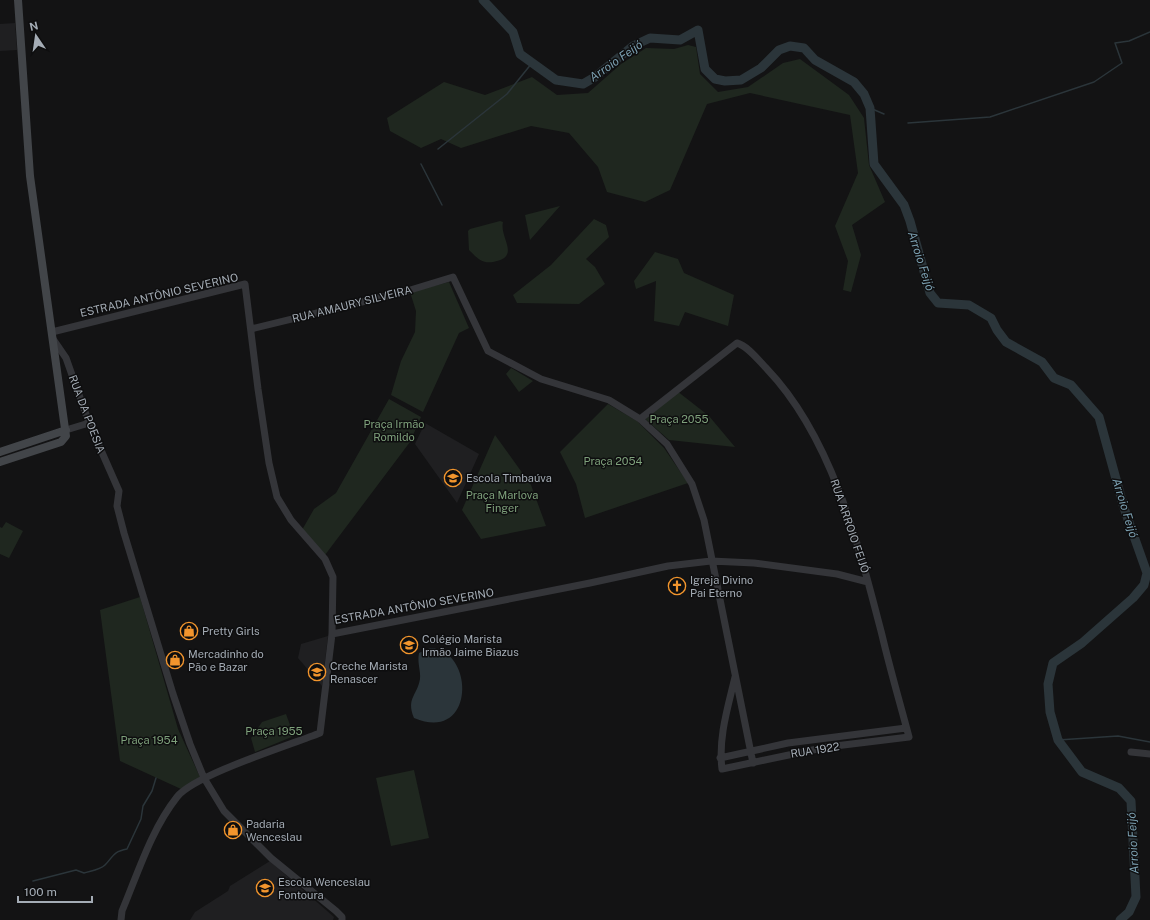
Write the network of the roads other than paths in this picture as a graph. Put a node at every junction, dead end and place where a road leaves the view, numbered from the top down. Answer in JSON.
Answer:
{"nodes":[{"id":1,"x":18,"y":0,"type":"edge"},
{"id":2,"x":251,"y":329,"type":"junction"},
{"id":3,"x":53,"y":335,"type":"junction"},
{"id":4,"x":640,"y":419,"type":"junction"},
{"id":5,"x":89,"y":423,"type":"junction"},
{"id":6,"x":66,"y":430,"type":"junction"},
{"id":7,"x":0,"y":452,"type":"edge"},
{"id":8,"x":0,"y":462,"type":"edge"},
{"id":9,"x":711,"y":561,"type":"junction"},
{"id":10,"x":868,"y":582,"type":"junction"},
{"id":11,"x":332,"y":634,"type":"junction"},
{"id":12,"x":735,"y":677,"type":"junction"},
{"id":13,"x":906,"y":728,"type":"junction"},
{"id":14,"x":909,"y":737,"type":"joint"},
{"id":15,"x":750,"y":752,"type":"junction"},
{"id":16,"x":1131,"y":752,"type":"dead end"},
{"id":17,"x":1150,"y":754,"type":"edge"},
{"id":18,"x":720,"y":758,"type":"junction"},
{"id":19,"x":753,"y":763,"type":"junction"},
{"id":20,"x":204,"y":778,"type":"junction"},
{"id":21,"x":121,"y":920,"type":"edge"},
{"id":22,"x":342,"y":920,"type":"edge"}],
"edges":[{"from":1,"to":3,"type":"main road"},
{"from":2,"to":3,"type":"street","name":"ESTRADA ANTÔNIO SEVERINO"},
{"from":2,"to":4,"type":"street","name":"RUA AMAURY SILVEIRA"},
{"from":2,"to":11,"type":"street","name":"ESTRADA ANTÔNIO SEVERINO"},
{"from":3,"to":5,"type":"street","name":"RUA DA POESIA"},
{"from":3,"to":6,"type":"main road"},
{"from":4,"to":9,"type":"street"},
{"from":4,"to":10,"type":"street","name":"RUA ARROIO FEIJÓ"},
{"from":5,"to":6,"type":"street"},
{"from":5,"to":20,"type":"street","name":"RUA DA POESIA"},
{"from":6,"to":7,"type":"main road"},
{"from":6,"to":8,"type":"main road"},
{"from":9,"to":10,"type":"street","name":"ESTRADA ANTÔNIO SEVERINO"},
{"from":9,"to":11,"type":"street","name":"ESTRADA ANTÔNIO SEVERINO"},
{"from":9,"to":12,"type":"street"},
{"from":10,"to":13,"type":"street","name":"RUA ARROIO FEIJÓ"},
{"from":11,"to":20,"type":"street"},
{"from":12,"to":15,"type":"street"},
{"from":12,"to":18,"type":"street"},
{"from":13,"to":14,"type":"street","name":"RUA ARROIO FEIJÓ"},
{"from":13,"to":15,"type":"street","name":"RUA 1922"},
{"from":14,"to":19,"type":"street","name":"RUA 1922"},
{"from":15,"to":18,"type":"street","name":"RUA 1922"},
{"from":15,"to":19,"type":"street"},
{"from":16,"to":17,"type":"street"},
{"from":18,"to":19,"type":"street","name":"RUA 1922"},
{"from":20,"to":21,"type":"street"},
{"from":20,"to":22,"type":"street"}]}
